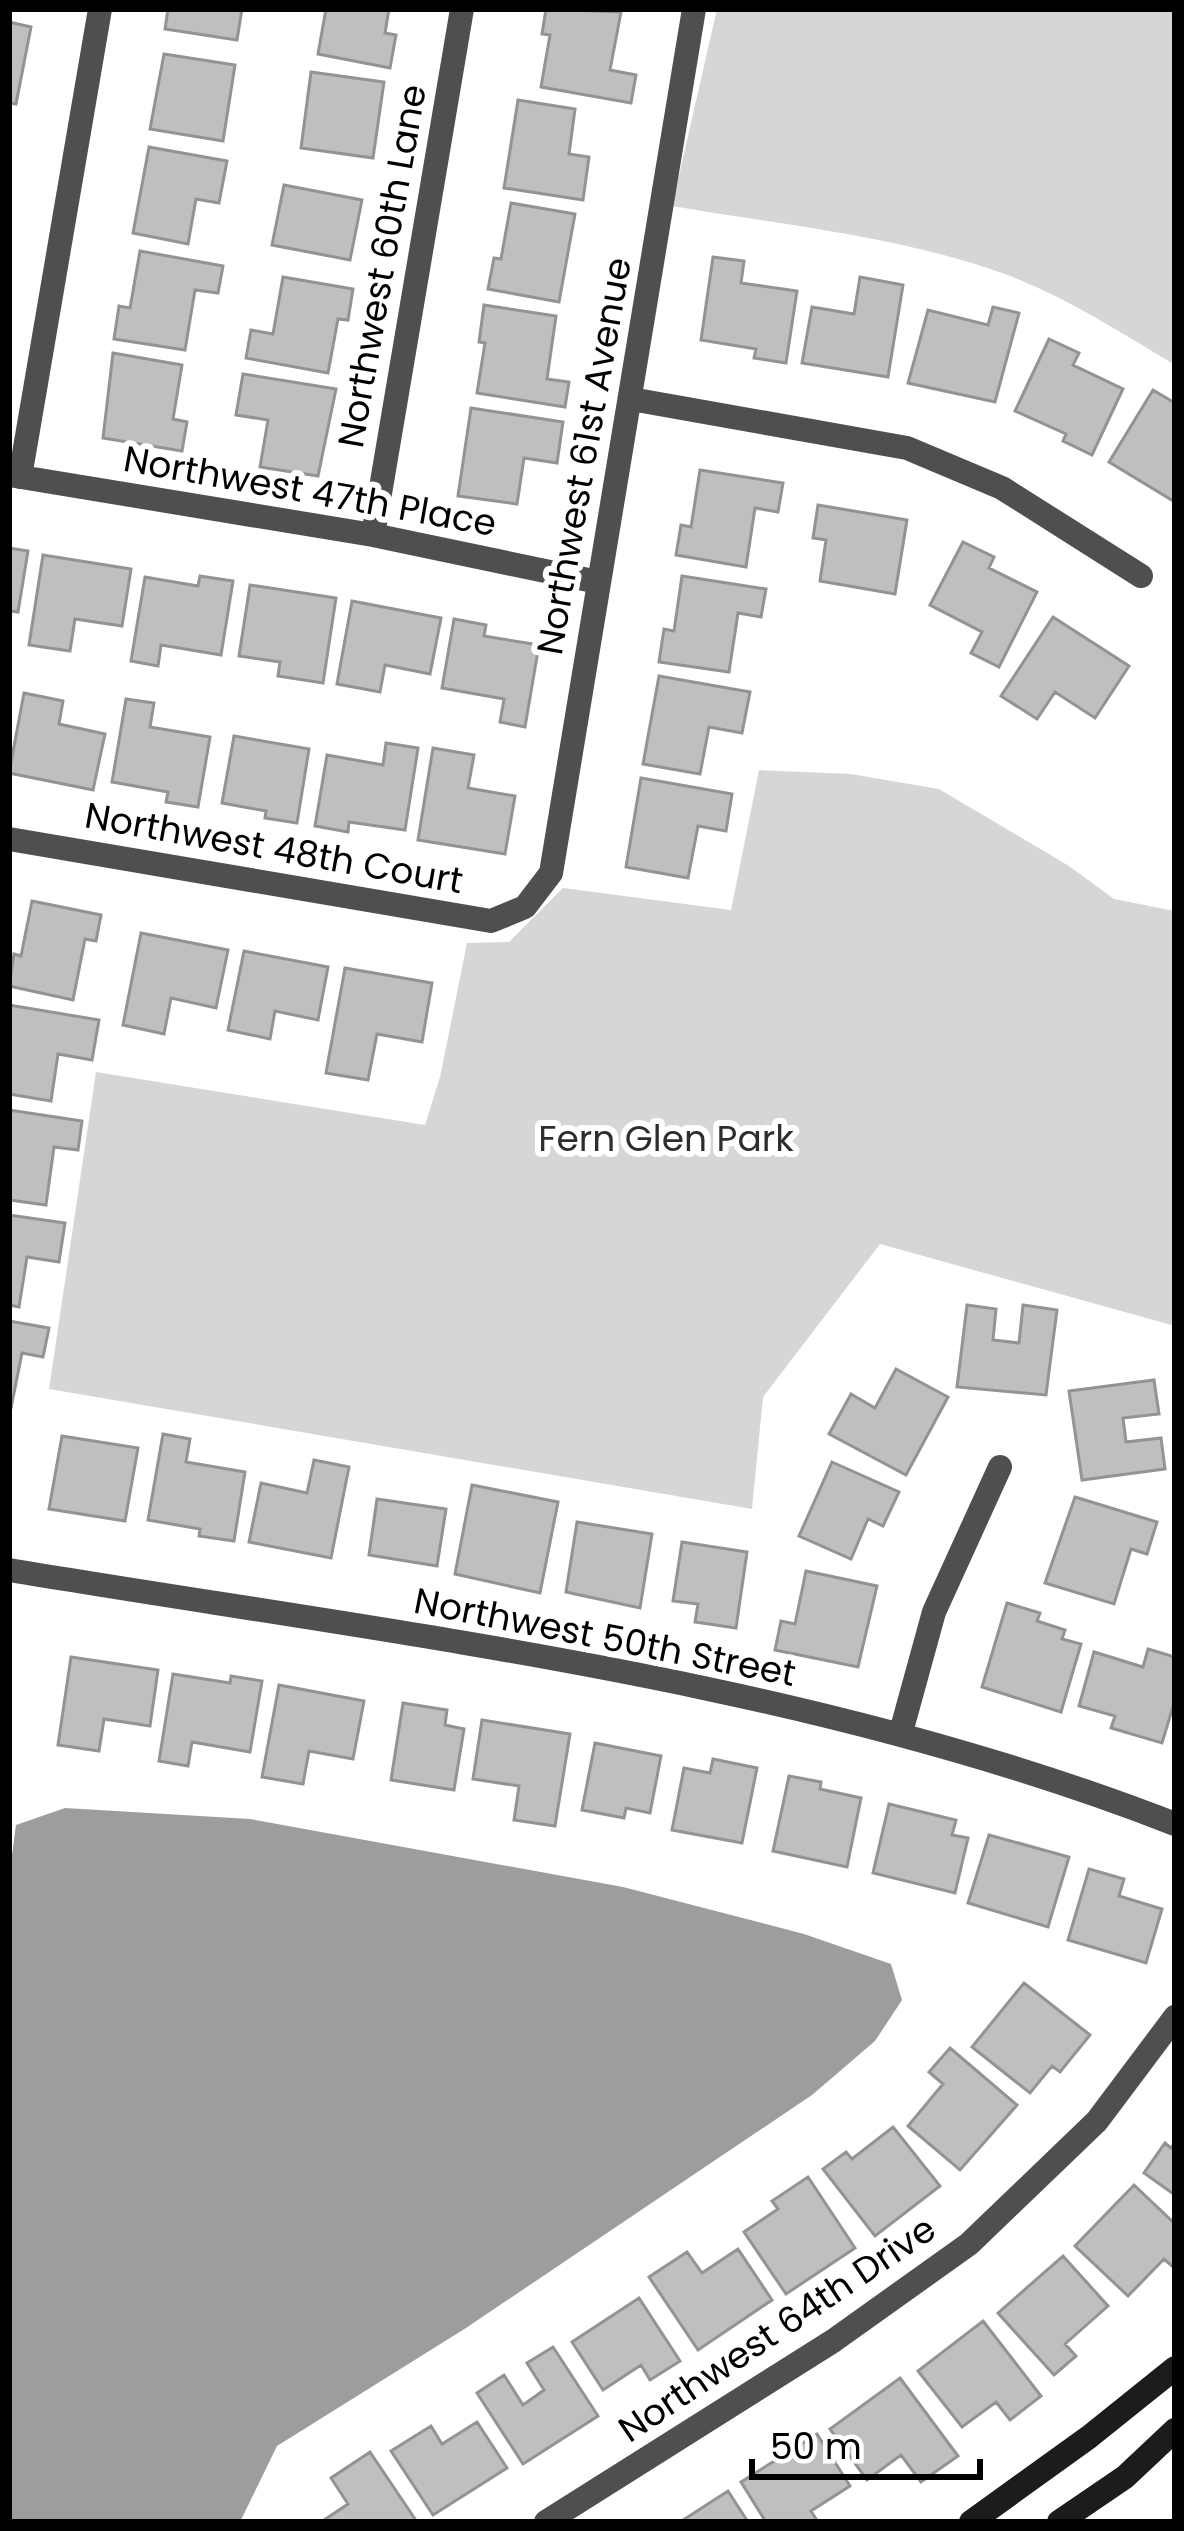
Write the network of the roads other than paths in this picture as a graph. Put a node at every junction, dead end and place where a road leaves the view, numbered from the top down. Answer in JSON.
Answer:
{"nodes":[{"id":1,"x":100,"y":9,"type":"edge"},
{"id":2,"x":462,"y":9,"type":"edge"},
{"id":3,"x":694,"y":9,"type":"edge"},
{"id":4,"x":631,"y":399,"type":"junction"},
{"id":5,"x":15,"y":476,"type":"edge"},
{"id":6,"x":374,"y":535,"type":"junction"},
{"id":7,"x":1141,"y":575,"type":"dead end"},
{"id":8,"x":598,"y":582,"type":"junction"},
{"id":9,"x":9,"y":839,"type":"edge"},
{"id":10,"x":525,"y":907,"type":"joint"},
{"id":11,"x":1000,"y":1466,"type":"dead end"},
{"id":12,"x":9,"y":1570,"type":"edge"},
{"id":13,"x":901,"y":1732,"type":"junction"},
{"id":14,"x":1175,"y":1824,"type":"edge"},
{"id":15,"x":1175,"y":2017,"type":"edge"},
{"id":16,"x":1175,"y":2368,"type":"edge"},
{"id":17,"x":1175,"y":2430,"type":"edge"},
{"id":18,"x":546,"y":2522,"type":"edge"},
{"id":19,"x":971,"y":2522,"type":"edge"},
{"id":20,"x":1059,"y":2522,"type":"edge"}],
"edges":[{"from":1,"to":5,"type":"street"},
{"from":2,"to":6,"type":"street","name":"Northwest 60th Lane"},
{"from":3,"to":4,"type":"street","name":"Northwest 61st Avenue"},
{"from":4,"to":7,"type":"street"},
{"from":4,"to":8,"type":"street","name":"Northwest 61st Avenue"},
{"from":5,"to":6,"type":"street","name":"Northwest 47th Place"},
{"from":6,"to":8,"type":"street","name":"Northwest 47th Place"},
{"from":8,"to":10,"type":"street","name":"Northwest 61st Avenue"},
{"from":9,"to":10,"type":"street","name":"Northwest 48th Court"},
{"from":11,"to":13,"type":"street"},
{"from":12,"to":13,"type":"street","name":"Northwest 50th Street"},
{"from":13,"to":14,"type":"street","name":"Northwest 50th Street"},
{"from":15,"to":18,"type":"street","name":"Northwest 64th Drive"},
{"from":16,"to":19,"type":"street"},
{"from":17,"to":20,"type":"street"}]}
